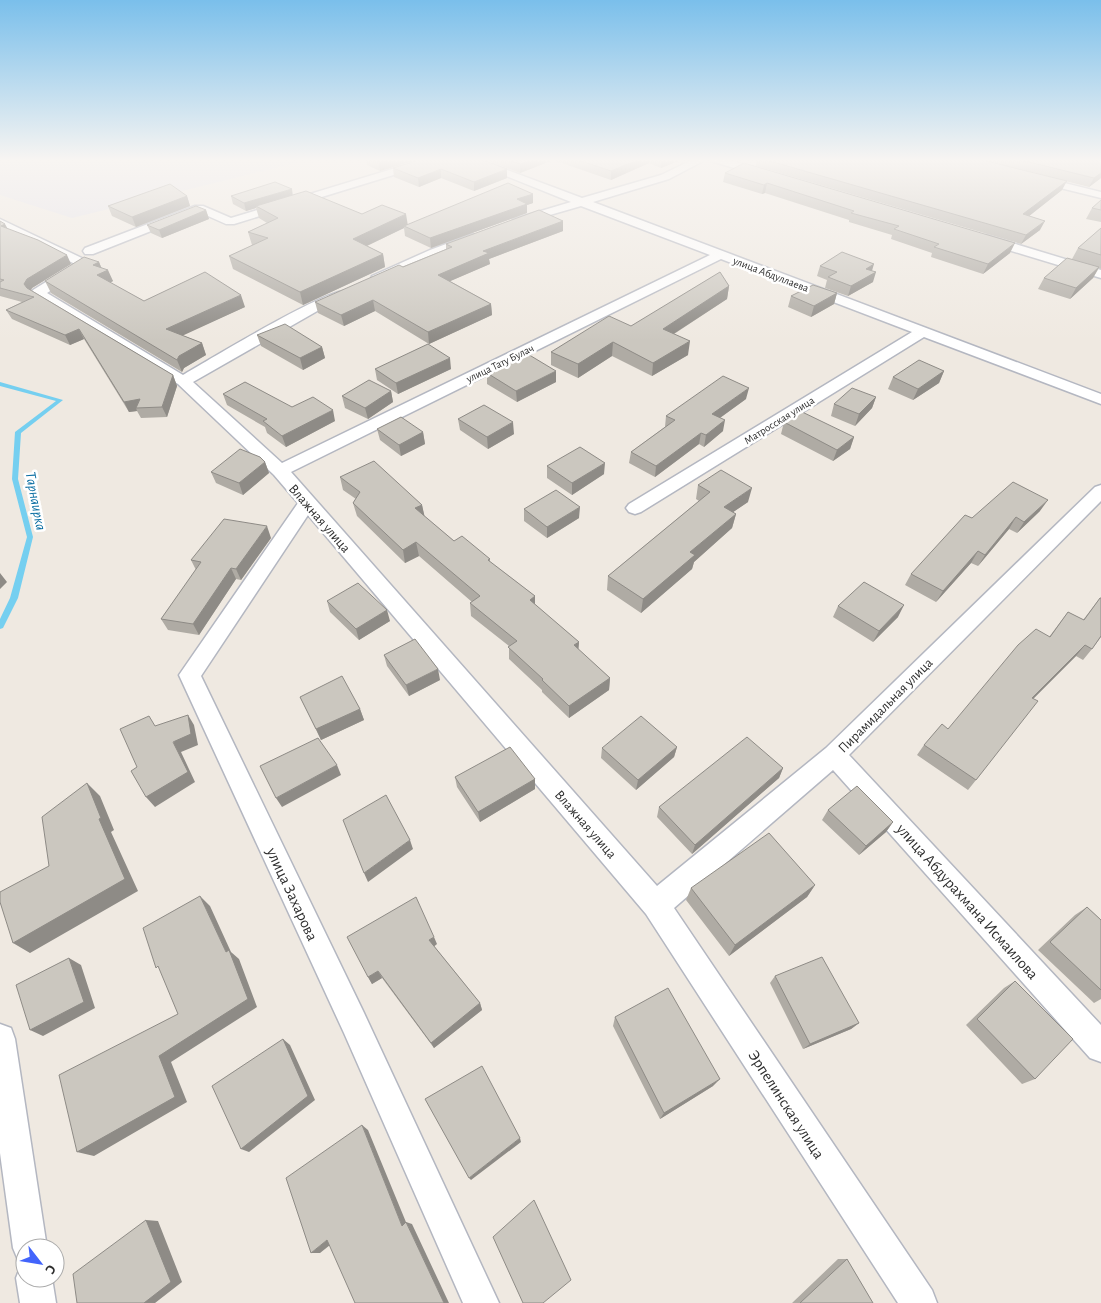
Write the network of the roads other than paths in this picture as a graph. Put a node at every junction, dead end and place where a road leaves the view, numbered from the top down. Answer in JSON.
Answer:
{"nodes":[{"id":1,"x":169,"y":220,"type":"edge"},
{"id":2,"x":225,"y":220,"type":"edge"},
{"id":3,"x":237,"y":220,"type":"edge"},
{"id":4,"x":521,"y":220,"type":"edge"},
{"id":5,"x":632,"y":220,"type":"edge"},
{"id":6,"x":0,"y":222,"type":"edge"},
{"id":7,"x":502,"y":227,"type":"edge"},
{"id":8,"x":485,"y":234,"type":"edge"},
{"id":9,"x":978,"y":237,"type":"edge"},
{"id":10,"x":90,"y":251,"type":"dead end"},
{"id":11,"x":720,"y":254,"type":"junction"},
{"id":12,"x":1101,"y":274,"type":"edge"},
{"id":13,"x":923,"y":331,"type":"junction"},
{"id":14,"x":183,"y":381,"type":"junction"},
{"id":15,"x":1101,"y":399,"type":"edge"},
{"id":16,"x":280,"y":470,"type":"junction"},
{"id":17,"x":1101,"y":491,"type":"edge"},
{"id":18,"x":307,"y":503,"type":"junction"},
{"id":19,"x":635,"y":508,"type":"dead end"},
{"id":20,"x":834,"y":755,"type":"junction"},
{"id":21,"x":656,"y":905,"type":"junction"},
{"id":22,"x":0,"y":1039,"type":"edge"},
{"id":23,"x":1101,"y":1047,"type":"edge"},
{"id":24,"x":29,"y":1238,"type":"edge"},
{"id":25,"x":36,"y":1288,"type":"edge"},
{"id":26,"x":38,"y":1303,"type":"edge"},
{"id":27,"x":482,"y":1303,"type":"edge"},
{"id":28,"x":919,"y":1303,"type":"edge"}],
"edges":[{"from":1,"to":10,"type":"street"},
{"from":2,"to":3,"type":"street"},
{"from":4,"to":7,"type":"street"},
{"from":5,"to":11,"type":"street","name":"улица Абдуллаева"},
{"from":6,"to":14,"type":"street","name":"Влажная улица"},
{"from":8,"to":14,"type":"street"},
{"from":9,"to":12,"type":"street"},
{"from":11,"to":13,"type":"street","name":"улица Абдуллаева"},
{"from":11,"to":16,"type":"street","name":"улица Тату Булач"},
{"from":13,"to":15,"type":"street","name":"улица Абдуллаева"},
{"from":13,"to":19,"type":"street","name":"Матросская улица"},
{"from":14,"to":16,"type":"street","name":"Влажная улица"},
{"from":16,"to":18,"type":"street","name":"Влажная улица"},
{"from":17,"to":20,"type":"street","name":"Пирамидальная улица"},
{"from":18,"to":21,"type":"street","name":"Влажная улица"},
{"from":18,"to":27,"type":"street","name":"улица Захарова"},
{"from":20,"to":21,"type":"street","name":"Пирамидальная улица"},
{"from":20,"to":23,"type":"street","name":"улица Абдурахмана Исмаилова"},
{"from":21,"to":28,"type":"street","name":"Эрпелинская улица"},
{"from":22,"to":24,"type":"street"},
{"from":25,"to":26,"type":"street"}]}
